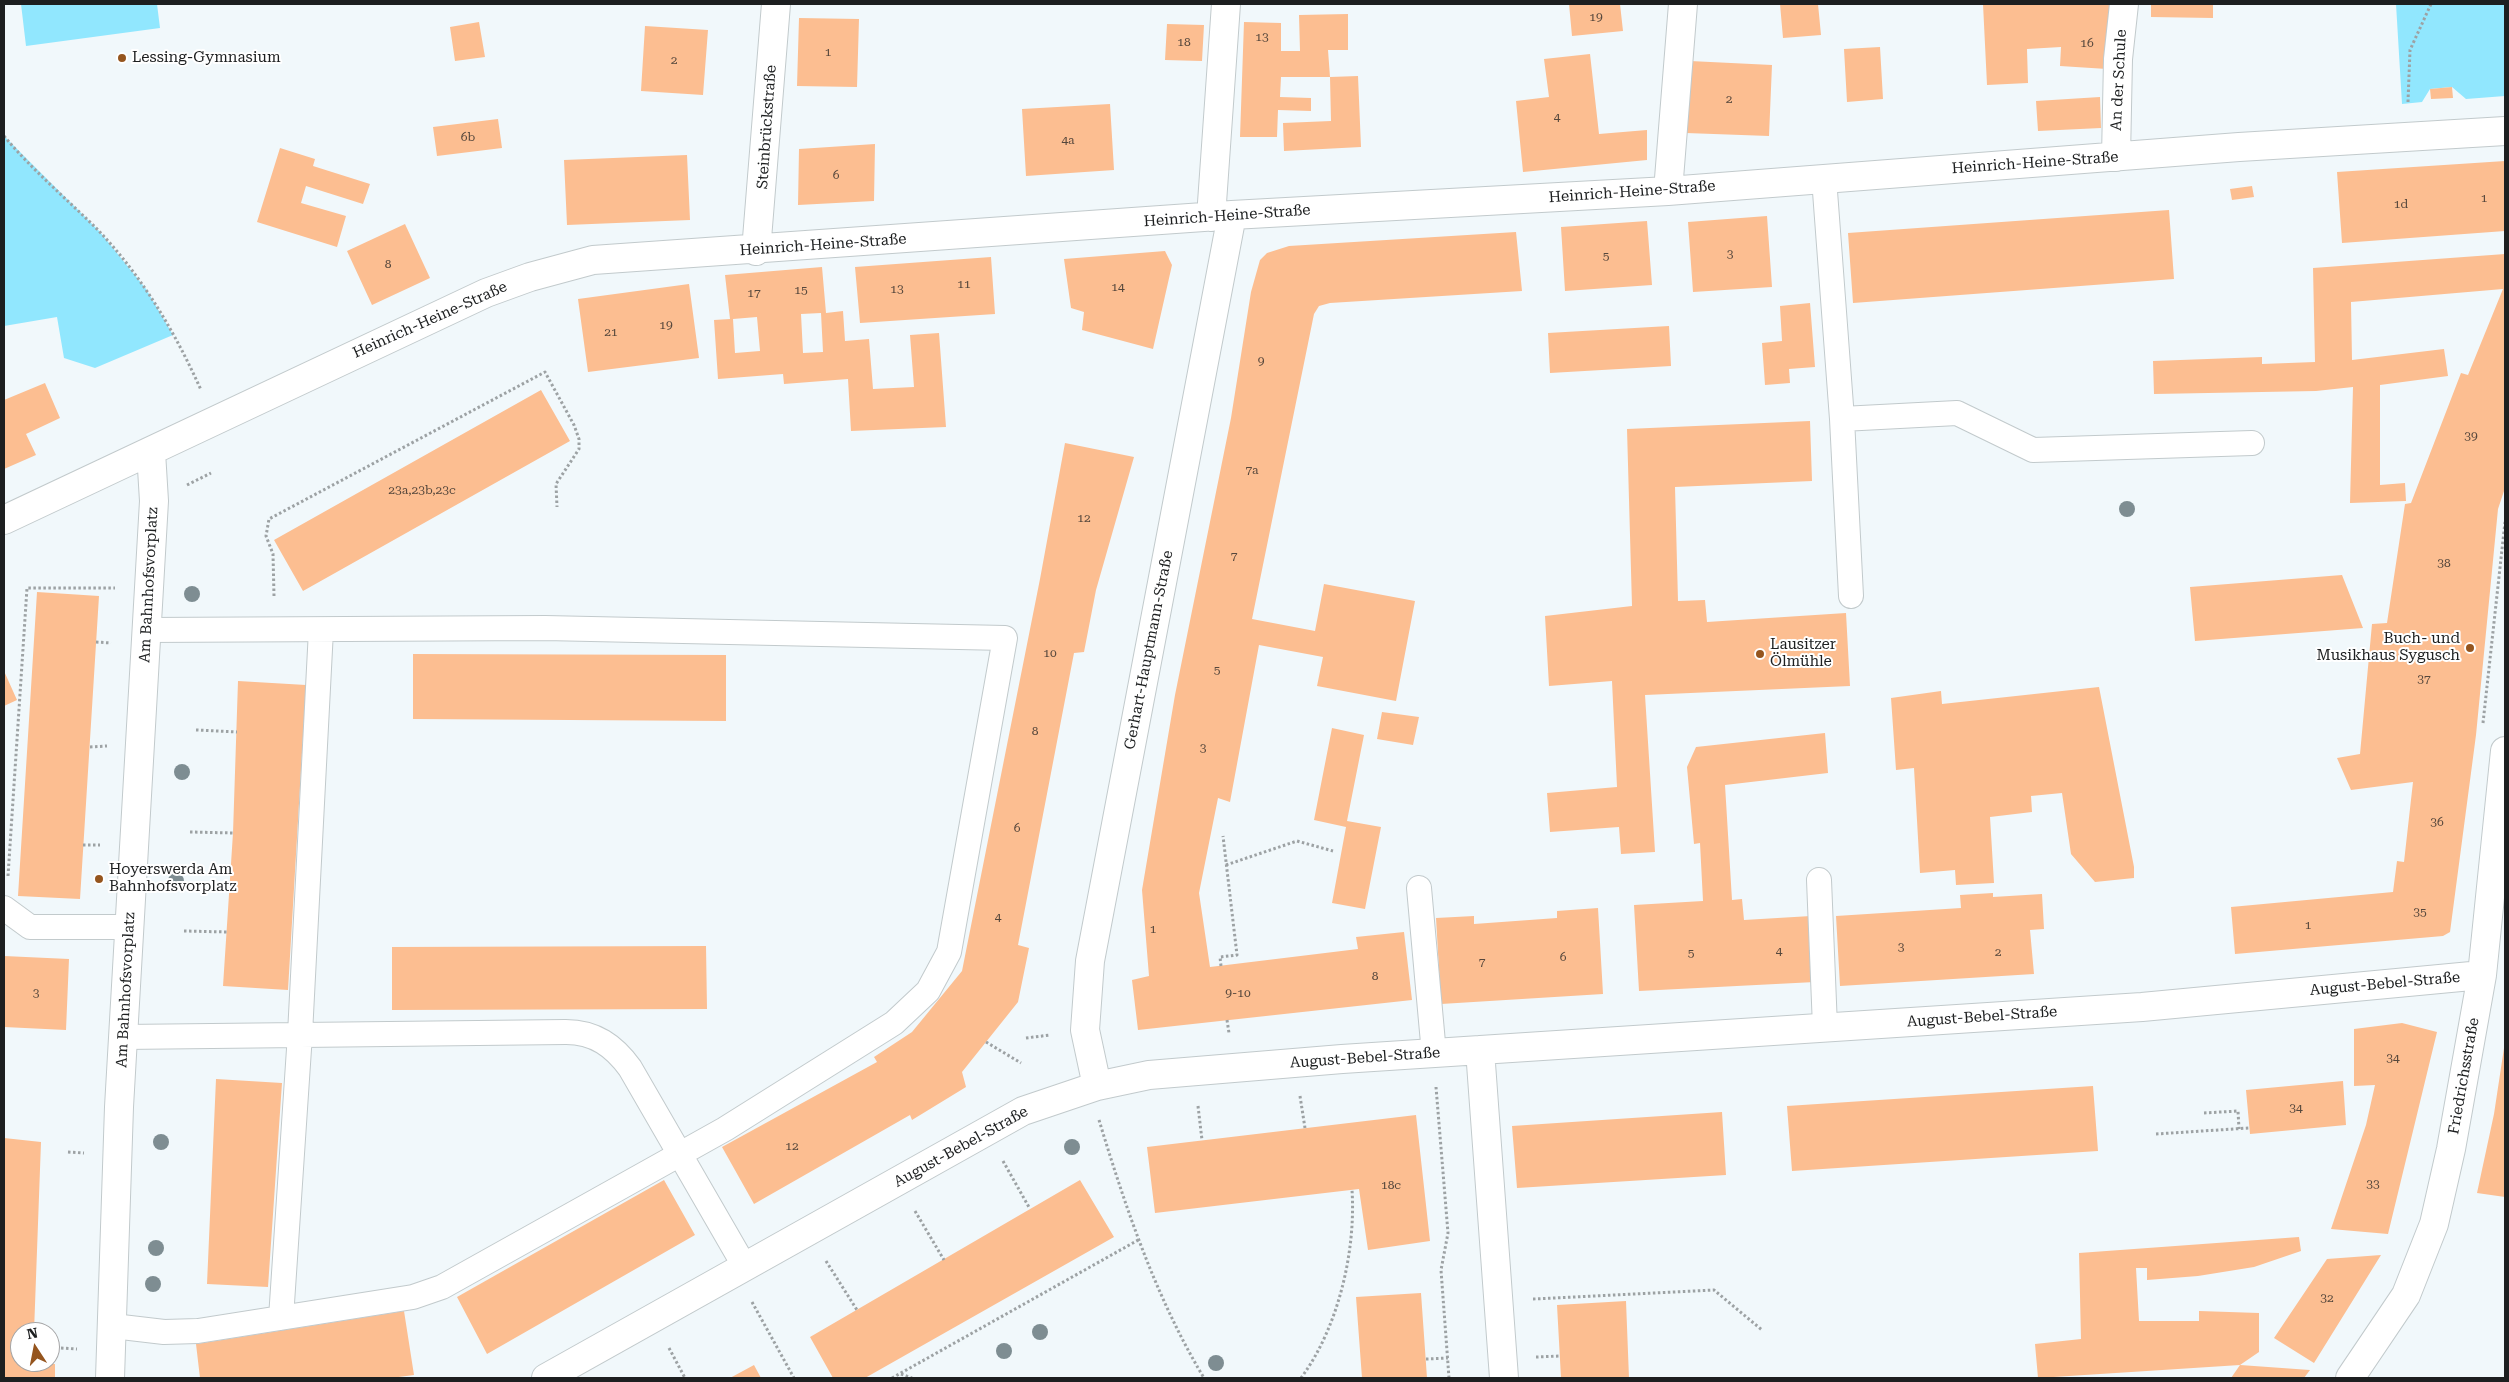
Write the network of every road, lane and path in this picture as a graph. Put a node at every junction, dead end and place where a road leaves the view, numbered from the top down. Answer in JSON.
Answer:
{"nodes":[{"id":1,"x":776,"y":4,"type":"edge"},
{"id":2,"x":1226,"y":4,"type":"edge"},
{"id":3,"x":1683,"y":4,"type":"edge"},
{"id":4,"x":2124,"y":4,"type":"edge"},
{"id":5,"x":2431,"y":4,"type":"edge"},
{"id":6,"x":2505,"y":131,"type":"edge"},
{"id":7,"x":2409,"y":135,"type":"junction"},
{"id":8,"x":4,"y":136,"type":"edge"},
{"id":9,"x":2116,"y":157,"type":"junction"},
{"id":10,"x":1824,"y":178,"type":"junction"},
{"id":11,"x":1668,"y":191,"type":"junction"},
{"id":12,"x":1221,"y":216,"type":"junction"},
{"id":13,"x":756,"y":251,"type":"junction"},
{"id":14,"x":1842,"y":419,"type":"junction"},
{"id":15,"x":215,"y":420,"type":"junction"},
{"id":16,"x":2252,"y":444,"type":"dead end"},
{"id":17,"x":150,"y":452,"type":"junction"},
{"id":18,"x":557,"y":507,"type":"dead end"},
{"id":19,"x":4,"y":520,"type":"edge"},
{"id":20,"x":123,"y":588,"type":"dead end"},
{"id":21,"x":1851,"y":596,"type":"dead end"},
{"id":22,"x":146,"y":630,"type":"junction"},
{"id":23,"x":274,"y":630,"type":"junction"},
{"id":24,"x":321,"y":630,"type":"junction"},
{"id":25,"x":96,"y":642,"type":"dead end"},
{"id":26,"x":120,"y":643,"type":"dead end"},
{"id":27,"x":196,"y":730,"type":"dead end"},
{"id":28,"x":237,"y":732,"type":"dead end"},
{"id":29,"x":114,"y":745,"type":"dead end"},
{"id":30,"x":90,"y":746,"type":"dead end"},
{"id":31,"x":2505,"y":751,"type":"edge"},
{"id":32,"x":190,"y":832,"type":"dead end"},
{"id":33,"x":233,"y":833,"type":"dead end"},
{"id":34,"x":1223,"y":836,"type":"dead end"},
{"id":35,"x":83,"y":845,"type":"dead end"},
{"id":36,"x":108,"y":845,"type":"dead end"},
{"id":37,"x":1333,"y":851,"type":"dead end"},
{"id":38,"x":1226,"y":865,"type":"junction"},
{"id":39,"x":1819,"y":880,"type":"dead end"},
{"id":40,"x":1419,"y":888,"type":"dead end"},
{"id":41,"x":5,"y":909,"type":"edge"},
{"id":42,"x":130,"y":927,"type":"junction"},
{"id":43,"x":184,"y":931,"type":"dead end"},
{"id":44,"x":227,"y":932,"type":"dead end"},
{"id":45,"x":1221,"y":966,"type":"dead end"},
{"id":46,"x":2482,"y":974,"type":"junction"},
{"id":47,"x":1227,"y":1020,"type":"dead end"},
{"id":48,"x":1825,"y":1027,"type":"junction"},
{"id":49,"x":1229,"y":1033,"type":"dead end"},
{"id":50,"x":300,"y":1034,"type":"junction"},
{"id":51,"x":123,"y":1037,"type":"junction"},
{"id":52,"x":986,"y":1042,"type":"dead end"},
{"id":53,"x":1480,"y":1050,"type":"junction"},
{"id":54,"x":1434,"y":1054,"type":"junction"},
{"id":55,"x":1021,"y":1063,"type":"dead end"},
{"id":56,"x":1436,"y":1082,"type":"dead end"},
{"id":57,"x":1097,"y":1086,"type":"junction"},
{"id":58,"x":1299,"y":1089,"type":"dead end"},
{"id":59,"x":1197,"y":1100,"type":"dead end"},
{"id":60,"x":2204,"y":1113,"type":"dead end"},
{"id":61,"x":1098,"y":1116,"type":"dead end"},
{"id":62,"x":1305,"y":1128,"type":"dead end"},
{"id":63,"x":2239,"y":1128,"type":"junction"},
{"id":64,"x":2249,"y":1128,"type":"dead end"},
{"id":65,"x":2156,"y":1134,"type":"dead end"},
{"id":66,"x":1202,"y":1140,"type":"dead end"},
{"id":67,"x":680,"y":1154,"type":"junction"},
{"id":68,"x":1001,"y":1156,"type":"dead end"},
{"id":69,"x":1352,"y":1190,"type":"dead end"},
{"id":70,"x":911,"y":1204,"type":"dead end"},
{"id":71,"x":1030,"y":1209,"type":"dead end"},
{"id":72,"x":1140,"y":1239,"type":"junction"},
{"id":73,"x":822,"y":1254,"type":"dead end"},
{"id":74,"x":944,"y":1260,"type":"dead end"},
{"id":75,"x":745,"y":1267,"type":"junction"},
{"id":76,"x":750,"y":1296,"type":"dead end"},
{"id":77,"x":1499,"y":1300,"type":"junction"},
{"id":78,"x":857,"y":1310,"type":"dead end"},
{"id":79,"x":281,"y":1318,"type":"junction"},
{"id":80,"x":113,"y":1326,"type":"junction"},
{"id":81,"x":1762,"y":1330,"type":"dead end"},
{"id":82,"x":666,"y":1344,"type":"dead end"},
{"id":83,"x":61,"y":1348,"type":"dead end"},
{"id":84,"x":82,"y":1350,"type":"dead end"},
{"id":85,"x":1448,"y":1358,"type":"junction"},
{"id":86,"x":1426,"y":1360,"type":"dead end"},
{"id":87,"x":900,"y":1374,"type":"junction"},
{"id":88,"x":110,"y":1378,"type":"edge"},
{"id":89,"x":546,"y":1378,"type":"edge"},
{"id":90,"x":685,"y":1378,"type":"edge"},
{"id":91,"x":794,"y":1378,"type":"edge"},
{"id":92,"x":892,"y":1378,"type":"edge"},
{"id":93,"x":912,"y":1378,"type":"edge"},
{"id":94,"x":1204,"y":1378,"type":"edge"},
{"id":95,"x":1301,"y":1378,"type":"edge"},
{"id":96,"x":1450,"y":1378,"type":"edge"},
{"id":97,"x":1504,"y":1378,"type":"edge"},
{"id":98,"x":2350,"y":1378,"type":"edge"}],
"edges":[{"from":1,"to":13,"type":"street","name":"Steinbrückstraße"},
{"from":2,"to":12,"type":"street","name":"Gerhart-Hauptmann-Straße"},
{"from":3,"to":11,"type":"street"},
{"from":4,"to":9,"type":"street","name":"An der Schule"},
{"from":5,"to":7,"type":"path"},
{"from":6,"to":7,"type":"street","name":"Heinrich-Heine-Straße"},
{"from":7,"to":9,"type":"street","name":"Heinrich-Heine-Straße"},
{"from":8,"to":15,"type":"path"},
{"from":9,"to":10,"type":"street","name":"Heinrich-Heine-Straße"},
{"from":10,"to":11,"type":"street","name":"Heinrich-Heine-Straße"},
{"from":10,"to":14,"type":"lane"},
{"from":11,"to":12,"type":"street","name":"Heinrich-Heine-Straße"},
{"from":12,"to":13,"type":"street","name":"Heinrich-Heine-Straße"},
{"from":12,"to":57,"type":"street","name":"Gerhart-Hauptmann-Straße"},
{"from":13,"to":15,"type":"street","name":"Heinrich-Heine-Straße"},
{"from":14,"to":16,"type":"lane"},
{"from":14,"to":21,"type":"lane"},
{"from":15,"to":17,"type":"street","name":"Heinrich-Heine-Straße"},
{"from":17,"to":19,"type":"street","name":"Heinrich-Heine-Straße"},
{"from":17,"to":22,"type":"street","name":"Am Bahnhofsvorplatz"},
{"from":18,"to":23,"type":"path"},
{"from":20,"to":41,"type":"path"},
{"from":22,"to":23,"type":"lane"},
{"from":22,"to":42,"type":"street","name":"Am Bahnhofsvorplatz"},
{"from":23,"to":24,"type":"lane"},
{"from":24,"to":50,"type":"lane"},
{"from":24,"to":67,"type":"lane"},
{"from":25,"to":26,"type":"path"},
{"from":27,"to":28,"type":"path"},
{"from":29,"to":30,"type":"path"},
{"from":31,"to":46,"type":"street","name":"Friedrichsstraße"},
{"from":32,"to":33,"type":"path"},
{"from":34,"to":38,"type":"path"},
{"from":35,"to":36,"type":"path"},
{"from":37,"to":38,"type":"path"},
{"from":38,"to":45,"type":"path"},
{"from":39,"to":48,"type":"lane"},
{"from":40,"to":54,"type":"lane"},
{"from":41,"to":42,"type":"lane"},
{"from":42,"to":51,"type":"street","name":"Am Bahnhofsvorplatz"},
{"from":43,"to":44,"type":"path"},
{"from":46,"to":48,"type":"street","name":"August-Bebel-Straße"},
{"from":46,"to":98,"type":"street","name":"Friedrichsstraße"},
{"from":47,"to":49,"type":"path"},
{"from":48,"to":53,"type":"street","name":"August-Bebel-Straße"},
{"from":50,"to":51,"type":"lane"},
{"from":50,"to":67,"type":"lane"},
{"from":50,"to":79,"type":"lane"},
{"from":51,"to":80,"type":"street","name":"Am Bahnhofsvorplatz"},
{"from":52,"to":55,"type":"path"},
{"from":53,"to":54,"type":"street","name":"August-Bebel-Straße"},
{"from":53,"to":77,"type":"street"},
{"from":54,"to":57,"type":"street","name":"August-Bebel-Straße"},
{"from":56,"to":85,"type":"path"},
{"from":57,"to":75,"type":"street","name":"August-Bebel-Straße"},
{"from":58,"to":62,"type":"path"},
{"from":59,"to":66,"type":"path"},
{"from":60,"to":63,"type":"path"},
{"from":61,"to":72,"type":"path"},
{"from":63,"to":64,"type":"path"},
{"from":63,"to":65,"type":"path"},
{"from":67,"to":75,"type":"lane"},
{"from":67,"to":79,"type":"lane"},
{"from":68,"to":71,"type":"path"},
{"from":69,"to":95,"type":"path"},
{"from":70,"to":74,"type":"path"},
{"from":72,"to":87,"type":"path"},
{"from":72,"to":94,"type":"path"},
{"from":73,"to":78,"type":"path"},
{"from":75,"to":89,"type":"street","name":"August-Bebel-Straße"},
{"from":76,"to":91,"type":"path"},
{"from":77,"to":81,"type":"path"},
{"from":77,"to":97,"type":"street"},
{"from":79,"to":80,"type":"lane"},
{"from":80,"to":88,"type":"street","name":"Am Bahnhofsvorplatz"},
{"from":82,"to":90,"type":"path"},
{"from":83,"to":84,"type":"path"},
{"from":85,"to":86,"type":"path"},
{"from":85,"to":96,"type":"path"},
{"from":87,"to":92,"type":"path"},
{"from":87,"to":93,"type":"path"}]}
